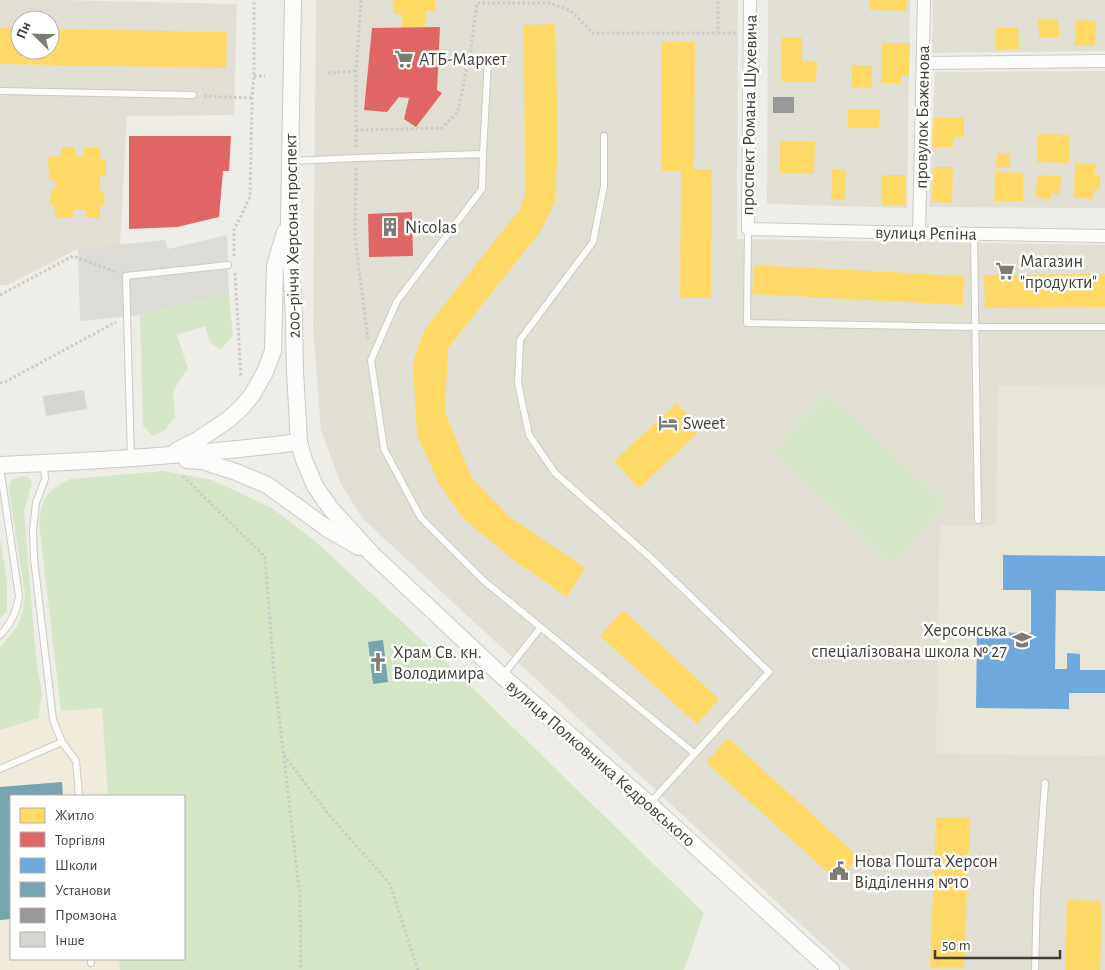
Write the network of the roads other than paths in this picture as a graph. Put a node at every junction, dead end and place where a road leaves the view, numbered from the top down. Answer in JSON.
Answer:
{"nodes":[{"id":1,"x":293,"y":0,"type":"edge"},
{"id":2,"x":750,"y":0,"type":"edge"},
{"id":3,"x":924,"y":0,"type":"edge"},
{"id":4,"x":488,"y":59,"type":"dead end"},
{"id":5,"x":1105,"y":61,"type":"edge"},
{"id":6,"x":924,"y":63,"type":"junction"},
{"id":7,"x":0,"y":91,"type":"edge"},
{"id":8,"x":193,"y":95,"type":"road end"},
{"id":9,"x":604,"y":136,"type":"dead end"},
{"id":10,"x":483,"y":154,"type":"junction"},
{"id":11,"x":289,"y":161,"type":"junction"},
{"id":12,"x":288,"y":223,"type":"junction"},
{"id":13,"x":748,"y":229,"type":"junction"},
{"id":14,"x":919,"y":233,"type":"junction"},
{"id":15,"x":974,"y":234,"type":"junction"},
{"id":16,"x":1105,"y":236,"type":"edge"},
{"id":17,"x":228,"y":265,"type":"dead end"},
{"id":18,"x":1105,"y":326,"type":"edge"},
{"id":19,"x":975,"y":327,"type":"junction"},
{"id":20,"x":299,"y":442,"type":"junction"},
{"id":21,"x":163,"y":456,"type":"junction"},
{"id":22,"x":132,"y":459,"type":"junction"},
{"id":23,"x":44,"y":464,"type":"junction"},
{"id":24,"x":0,"y":465,"type":"edge"},
{"id":25,"x":978,"y":520,"type":"dead end"},
{"id":26,"x":372,"y":554,"type":"junction"},
{"id":27,"x":541,"y":628,"type":"junction"},
{"id":28,"x":0,"y":635,"type":"edge"},
{"id":29,"x":502,"y":676,"type":"junction"},
{"id":30,"x":62,"y":742,"type":"junction"},
{"id":31,"x":694,"y":753,"type":"junction"},
{"id":32,"x":0,"y":769,"type":"edge"},
{"id":33,"x":1045,"y":783,"type":"dead end"},
{"id":34,"x":79,"y":795,"type":"edge"},
{"id":35,"x":649,"y":804,"type":"junction"},
{"id":36,"x":831,"y":970,"type":"edge"},
{"id":37,"x":1035,"y":970,"type":"edge"}],
"edges":[{"from":1,"to":11,"type":"street","name":"200-річчя Херсона проспект"},
{"from":2,"to":13,"type":"street","name":"проспект Романа Шухевича"},
{"from":3,"to":6,"type":"street","name":"провулок Баженова"},
{"from":4,"to":10,"type":"lane"},
{"from":5,"to":6,"type":"street"},
{"from":6,"to":14,"type":"street","name":"провулок Баженова"},
{"from":7,"to":8,"type":"lane"},
{"from":9,"to":31,"type":"lane"},
{"from":10,"to":11,"type":"lane"},
{"from":10,"to":27,"type":"lane"},
{"from":11,"to":12,"type":"street","name":"200-річчя Херсона проспект"},
{"from":12,"to":20,"type":"street","name":"200-річчя Херсона проспект"},
{"from":12,"to":21,"type":"street","name":"вулиця Полковника Кедровського"},
{"from":13,"to":14,"type":"street","name":"вулиця Рєпіна"},
{"from":13,"to":19,"type":"lane"},
{"from":14,"to":15,"type":"street","name":"вулиця Рєпіна"},
{"from":15,"to":16,"type":"street","name":"вулиця Рєпіна"},
{"from":15,"to":19,"type":"lane"},
{"from":17,"to":22,"type":"lane"},
{"from":18,"to":19,"type":"lane"},
{"from":19,"to":25,"type":"lane"},
{"from":20,"to":21,"type":"street","name":"вулиця Полковника Кедровського"},
{"from":20,"to":26,"type":"street","name":"вулиця Полковника Кедровського"},
{"from":21,"to":22,"type":"street","name":"вулиця Полковника Кедровського"},
{"from":21,"to":26,"type":"street","name":"вулиця Полковника Кедровського"},
{"from":22,"to":23,"type":"street","name":"вулиця Полковника Кедровського"},
{"from":23,"to":24,"type":"street","name":"вулиця Полковника Кедровського"},
{"from":23,"to":30,"type":"lane"},
{"from":24,"to":28,"type":"lane"},
{"from":26,"to":29,"type":"street","name":"вулиця Полковника Кедровського"},
{"from":27,"to":29,"type":"lane"},
{"from":27,"to":31,"type":"lane"},
{"from":29,"to":35,"type":"street","name":"вулиця Полковника Кедровського"},
{"from":30,"to":32,"type":"lane"},
{"from":30,"to":34,"type":"lane"},
{"from":31,"to":35,"type":"lane"},
{"from":33,"to":37,"type":"lane"},
{"from":35,"to":36,"type":"street","name":"вулиця Полковника Кедровського"}]}
